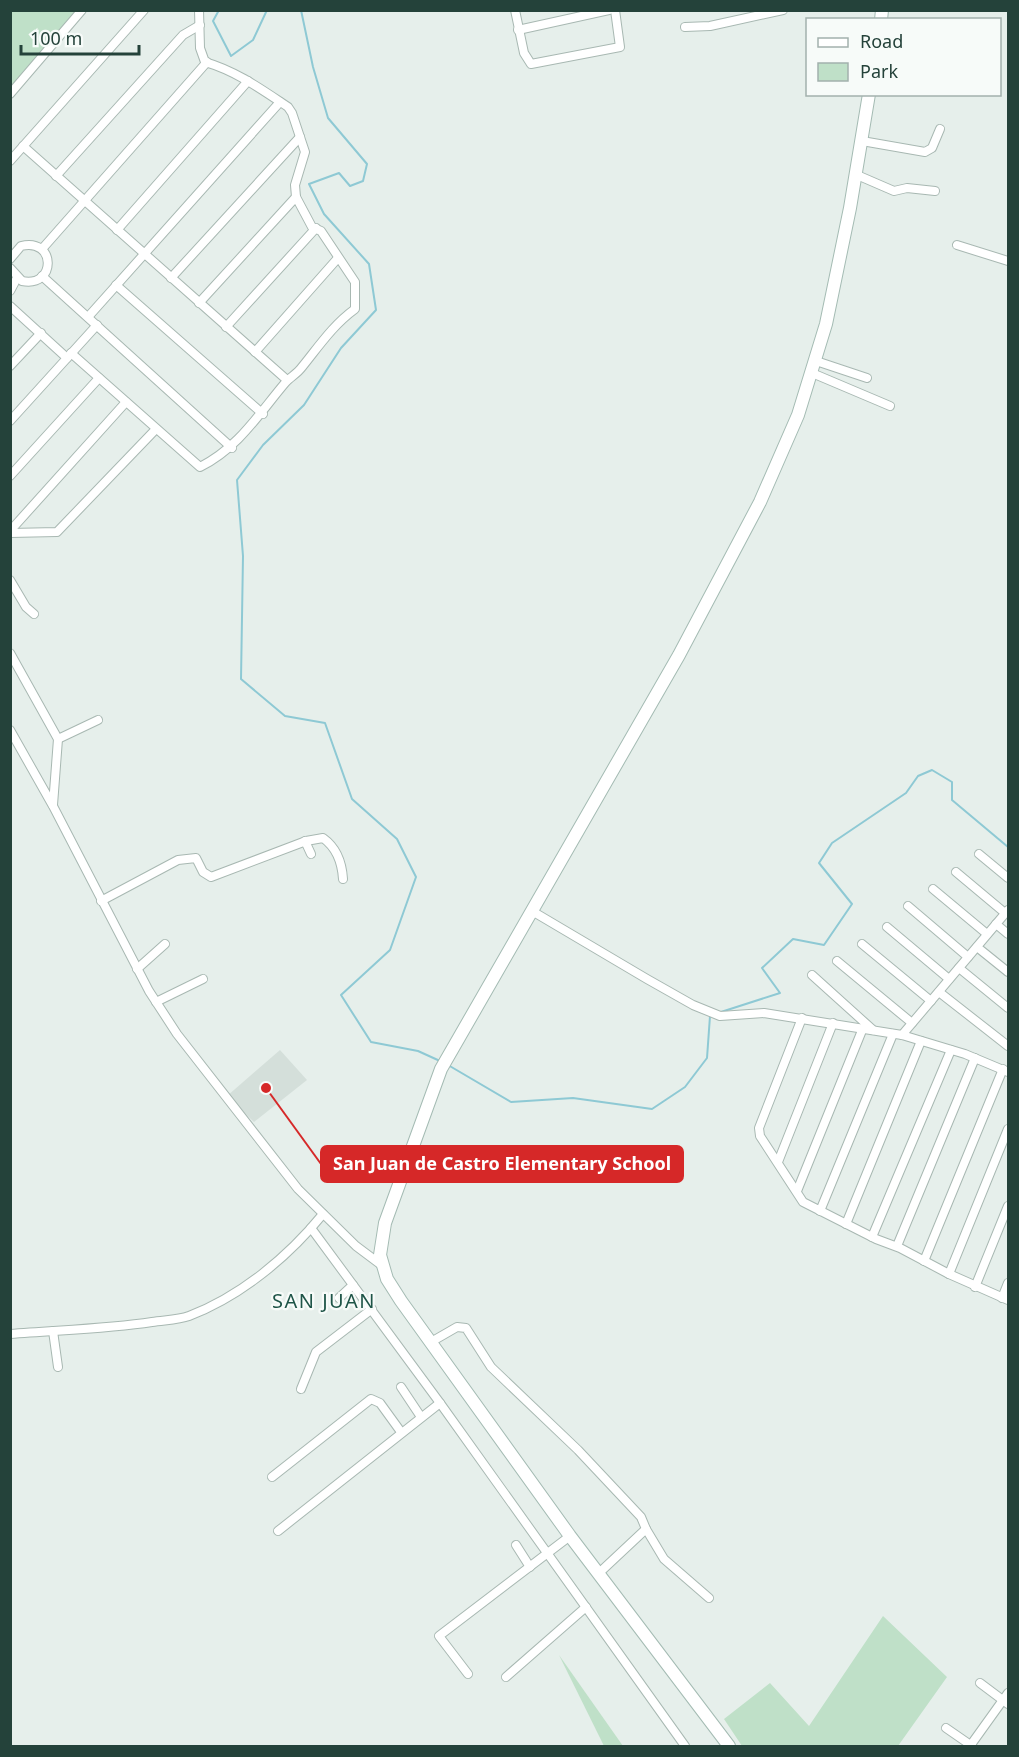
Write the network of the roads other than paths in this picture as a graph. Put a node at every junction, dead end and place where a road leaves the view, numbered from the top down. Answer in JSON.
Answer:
{"nodes":[{"id":1,"x":82,"y":10,"type":"edge"},
{"id":2,"x":144,"y":10,"type":"edge"},
{"id":3,"x":199,"y":10,"type":"edge"},
{"id":4,"x":515,"y":10,"type":"edge"},
{"id":5,"x":609,"y":10,"type":"edge"},
{"id":6,"x":615,"y":10,"type":"edge"},
{"id":7,"x":783,"y":10,"type":"edge"},
{"id":8,"x":200,"y":25,"type":"junction"},
{"id":9,"x":685,"y":27,"type":"dead end"},
{"id":10,"x":518,"y":30,"type":"junction"},
{"id":11,"x":207,"y":62,"type":"junction"},
{"id":12,"x":248,"y":81,"type":"junction"},
{"id":13,"x":10,"y":94,"type":"edge"},
{"id":14,"x":869,"y":96,"type":"edge"},
{"id":15,"x":280,"y":102,"type":"junction"},
{"id":16,"x":940,"y":129,"type":"dead end"},
{"id":17,"x":300,"y":137,"type":"junction"},
{"id":18,"x":862,"y":141,"type":"junction"},
{"id":19,"x":23,"y":146,"type":"junction"},
{"id":20,"x":10,"y":161,"type":"edge"},
{"id":21,"x":856,"y":175,"type":"junction"},
{"id":22,"x":56,"y":176,"type":"junction"},
{"id":23,"x":935,"y":191,"type":"dead end"},
{"id":24,"x":296,"y":197,"type":"junction"},
{"id":25,"x":84,"y":201,"type":"junction"},
{"id":26,"x":316,"y":228,"type":"junction"},
{"id":27,"x":117,"y":230,"type":"junction"},
{"id":28,"x":957,"y":245,"type":"dead end"},
{"id":29,"x":42,"y":249,"type":"junction"},
{"id":30,"x":12,"y":254,"type":"edge"},
{"id":31,"x":144,"y":254,"type":"junction"},
{"id":32,"x":338,"y":258,"type":"junction"},
{"id":33,"x":1008,"y":261,"type":"edge"},
{"id":34,"x":10,"y":268,"type":"edge"},
{"id":35,"x":42,"y":276,"type":"junction"},
{"id":36,"x":17,"y":278,"type":"junction"},
{"id":37,"x":171,"y":278,"type":"junction"},
{"id":38,"x":116,"y":285,"type":"junction"},
{"id":39,"x":10,"y":291,"type":"edge"},
{"id":40,"x":199,"y":303,"type":"junction"},
{"id":41,"x":10,"y":306,"type":"edge"},
{"id":42,"x":88,"y":317,"type":"junction"},
{"id":43,"x":97,"y":325,"type":"junction"},
{"id":44,"x":226,"y":327,"type":"junction"},
{"id":45,"x":41,"y":333,"type":"junction"},
{"id":46,"x":255,"y":352,"type":"junction"},
{"id":47,"x":69,"y":355,"type":"junction"},
{"id":48,"x":10,"y":366,"type":"edge"},
{"id":49,"x":814,"y":367,"type":"junction"},
{"id":50,"x":99,"y":378,"type":"junction"},
{"id":51,"x":867,"y":378,"type":"dead end"},
{"id":52,"x":287,"y":380,"type":"junction"},
{"id":53,"x":126,"y":402,"type":"junction"},
{"id":54,"x":890,"y":406,"type":"dead end"},
{"id":55,"x":263,"y":414,"type":"junction"},
{"id":56,"x":10,"y":421,"type":"edge"},
{"id":57,"x":156,"y":429,"type":"junction"},
{"id":58,"x":232,"y":448,"type":"junction"},
{"id":59,"x":10,"y":476,"type":"edge"},
{"id":60,"x":10,"y":532,"type":"edge"},
{"id":61,"x":10,"y":580,"type":"edge"},
{"id":62,"x":34,"y":614,"type":"dead end"},
{"id":63,"x":10,"y":653,"type":"edge"},
{"id":64,"x":98,"y":720,"type":"dead end"},
{"id":65,"x":10,"y":730,"type":"edge"},
{"id":66,"x":58,"y":739,"type":"junction"},
{"id":67,"x":53,"y":806,"type":"junction"},
{"id":68,"x":305,"y":841,"type":"junction"},
{"id":69,"x":311,"y":854,"type":"dead end"},
{"id":70,"x":979,"y":854,"type":"dead end"},
{"id":71,"x":956,"y":872,"type":"dead end"},
{"id":72,"x":1008,"y":878,"type":"edge"},
{"id":73,"x":343,"y":879,"type":"dead end"},
{"id":74,"x":933,"y":889,"type":"dead end"},
{"id":75,"x":101,"y":901,"type":"junction"},
{"id":76,"x":908,"y":906,"type":"dead end"},
{"id":77,"x":532,"y":911,"type":"junction"},
{"id":78,"x":1007,"y":911,"type":"edge"},
{"id":79,"x":996,"y":924,"type":"junction"},
{"id":80,"x":886,"y":927,"type":"dead end"},
{"id":81,"x":987,"y":934,"type":"junction"},
{"id":82,"x":1008,"y":934,"type":"edge"},
{"id":83,"x":165,"y":944,"type":"dead end"},
{"id":84,"x":862,"y":944,"type":"dead end"},
{"id":85,"x":976,"y":947,"type":"junction"},
{"id":86,"x":968,"y":957,"type":"junction"},
{"id":87,"x":837,"y":961,"type":"dead end"},
{"id":88,"x":137,"y":969,"type":"junction"},
{"id":89,"x":958,"y":969,"type":"junction"},
{"id":90,"x":1008,"y":972,"type":"edge"},
{"id":91,"x":812,"y":975,"type":"dead end"},
{"id":92,"x":949,"y":979,"type":"junction"},
{"id":93,"x":204,"y":980,"type":"dead end"},
{"id":94,"x":939,"y":992,"type":"junction"},
{"id":95,"x":931,"y":1001,"type":"junction"},
{"id":96,"x":156,"y":1002,"type":"junction"},
{"id":97,"x":1008,"y":1008,"type":"edge"},
{"id":98,"x":802,"y":1018,"type":"junction"},
{"id":99,"x":833,"y":1023,"type":"junction"},
{"id":100,"x":912,"y":1023,"type":"junction"},
{"id":101,"x":863,"y":1028,"type":"junction"},
{"id":102,"x":873,"y":1030,"type":"junction"},
{"id":103,"x":897,"y":1034,"type":"junction"},
{"id":104,"x":921,"y":1041,"type":"junction"},
{"id":105,"x":1008,"y":1046,"type":"edge"},
{"id":106,"x":951,"y":1050,"type":"junction"},
{"id":107,"x":975,"y":1058,"type":"junction"},
{"id":108,"x":1006,"y":1071,"type":"edge"},
{"id":109,"x":1008,"y":1129,"type":"edge"},
{"id":110,"x":777,"y":1161,"type":"junction"},
{"id":111,"x":797,"y":1191,"type":"junction"},
{"id":112,"x":1008,"y":1206,"type":"edge"},
{"id":113,"x":820,"y":1211,"type":"junction"},
{"id":114,"x":323,"y":1214,"type":"junction"},
{"id":115,"x":846,"y":1224,"type":"junction"},
{"id":116,"x":311,"y":1228,"type":"junction"},
{"id":117,"x":872,"y":1237,"type":"junction"},
{"id":118,"x":897,"y":1246,"type":"junction"},
{"id":119,"x":924,"y":1261,"type":"junction"},
{"id":120,"x":384,"y":1268,"type":"junction"},
{"id":121,"x":949,"y":1274,"type":"junction"},
{"id":122,"x":1008,"y":1283,"type":"edge"},
{"id":123,"x":353,"y":1285,"type":"junction"},
{"id":124,"x":975,"y":1287,"type":"junction"},
{"id":125,"x":339,"y":1298,"type":"dead end"},
{"id":126,"x":1005,"y":1299,"type":"edge"},
{"id":127,"x":372,"y":1309,"type":"junction"},
{"id":128,"x":53,"y":1331,"type":"junction"},
{"id":129,"x":10,"y":1334,"type":"edge"},
{"id":130,"x":431,"y":1342,"type":"junction"},
{"id":131,"x":58,"y":1367,"type":"dead end"},
{"id":132,"x":401,"y":1388,"type":"dead end"},
{"id":133,"x":301,"y":1389,"type":"dead end"},
{"id":134,"x":440,"y":1403,"type":"junction"},
{"id":135,"x":421,"y":1417,"type":"junction"},
{"id":136,"x":401,"y":1432,"type":"junction"},
{"id":137,"x":272,"y":1477,"type":"dead end"},
{"id":138,"x":646,"y":1529,"type":"junction"},
{"id":139,"x":278,"y":1531,"type":"dead end"},
{"id":140,"x":570,"y":1536,"type":"junction"},
{"id":141,"x":516,"y":1545,"type":"dead end"},
{"id":142,"x":548,"y":1553,"type":"junction"},
{"id":143,"x":530,"y":1567,"type":"junction"},
{"id":144,"x":598,"y":1573,"type":"junction"},
{"id":145,"x":710,"y":1598,"type":"dead end"},
{"id":146,"x":586,"y":1607,"type":"junction"},
{"id":147,"x":468,"y":1674,"type":"dead end"},
{"id":148,"x":506,"y":1677,"type":"dead end"},
{"id":149,"x":980,"y":1683,"type":"dead end"},
{"id":150,"x":1007,"y":1699,"type":"edge"},
{"id":151,"x":946,"y":1728,"type":"dead end"},
{"id":152,"x":685,"y":1746,"type":"edge"},
{"id":153,"x":727,"y":1746,"type":"edge"},
{"id":154,"x":971,"y":1746,"type":"edge"}],
"edges":[{"from":1,"to":13,"type":"street"},
{"from":2,"to":19,"type":"street"},
{"from":3,"to":8,"type":"street"},
{"from":4,"to":10,"type":"street"},
{"from":5,"to":10,"type":"street"},
{"from":6,"to":10,"type":"street"},
{"from":7,"to":9,"type":"street"},
{"from":8,"to":11,"type":"street"},
{"from":8,"to":22,"type":"street"},
{"from":11,"to":12,"type":"street"},
{"from":11,"to":25,"type":"street"},
{"from":12,"to":15,"type":"street"},
{"from":12,"to":27,"type":"street"},
{"from":14,"to":18,"type":"street"},
{"from":15,"to":17,"type":"street"},
{"from":15,"to":31,"type":"street"},
{"from":16,"to":18,"type":"street"},
{"from":17,"to":24,"type":"street"},
{"from":17,"to":37,"type":"street"},
{"from":18,"to":21,"type":"street"},
{"from":19,"to":20,"type":"street"},
{"from":19,"to":22,"type":"street"},
{"from":21,"to":23,"type":"street"},
{"from":21,"to":49,"type":"street"},
{"from":22,"to":25,"type":"street"},
{"from":24,"to":26,"type":"street"},
{"from":24,"to":40,"type":"street"},
{"from":25,"to":27,"type":"street"},
{"from":25,"to":29,"type":"street"},
{"from":26,"to":32,"type":"street"},
{"from":26,"to":44,"type":"street"},
{"from":27,"to":31,"type":"street"},
{"from":28,"to":33,"type":"street"},
{"from":29,"to":30,"type":"street"},
{"from":29,"to":35,"type":"street"},
{"from":31,"to":37,"type":"street"},
{"from":31,"to":38,"type":"street"},
{"from":32,"to":46,"type":"street"},
{"from":32,"to":52,"type":"street"},
{"from":34,"to":36,"type":"street"},
{"from":35,"to":36,"type":"street"},
{"from":35,"to":42,"type":"street"},
{"from":36,"to":39,"type":"street"},
{"from":37,"to":40,"type":"street"},
{"from":38,"to":42,"type":"street"},
{"from":38,"to":55,"type":"street"},
{"from":40,"to":44,"type":"street"},
{"from":41,"to":45,"type":"street"},
{"from":42,"to":43,"type":"street"},
{"from":43,"to":47,"type":"street"},
{"from":43,"to":58,"type":"street"},
{"from":44,"to":46,"type":"street"},
{"from":45,"to":47,"type":"street"},
{"from":45,"to":48,"type":"street"},
{"from":46,"to":52,"type":"street"},
{"from":47,"to":50,"type":"street"},
{"from":47,"to":56,"type":"street"},
{"from":49,"to":51,"type":"street"},
{"from":49,"to":54,"type":"street"},
{"from":49,"to":77,"type":"street"},
{"from":50,"to":53,"type":"street"},
{"from":50,"to":59,"type":"street"},
{"from":52,"to":55,"type":"street"},
{"from":53,"to":57,"type":"street"},
{"from":53,"to":60,"type":"street"},
{"from":55,"to":58,"type":"street"},
{"from":57,"to":58,"type":"street"},
{"from":57,"to":60,"type":"street"},
{"from":61,"to":62,"type":"street"},
{"from":63,"to":66,"type":"street"},
{"from":64,"to":66,"type":"street"},
{"from":65,"to":67,"type":"street"},
{"from":66,"to":67,"type":"street"},
{"from":67,"to":75,"type":"street"},
{"from":68,"to":69,"type":"street"},
{"from":68,"to":73,"type":"street"},
{"from":68,"to":75,"type":"street"},
{"from":70,"to":72,"type":"street"},
{"from":71,"to":78,"type":"street"},
{"from":74,"to":81,"type":"street"},
{"from":75,"to":88,"type":"street"},
{"from":76,"to":86,"type":"street"},
{"from":77,"to":98,"type":"street"},
{"from":77,"to":120,"type":"street"},
{"from":78,"to":79,"type":"street"},
{"from":79,"to":81,"type":"street"},
{"from":79,"to":82,"type":"street"},
{"from":80,"to":92,"type":"street"},
{"from":81,"to":85,"type":"street"},
{"from":83,"to":88,"type":"street"},
{"from":84,"to":95,"type":"street"},
{"from":85,"to":86,"type":"street"},
{"from":85,"to":90,"type":"street"},
{"from":86,"to":89,"type":"street"},
{"from":87,"to":100,"type":"street"},
{"from":88,"to":96,"type":"street"},
{"from":89,"to":92,"type":"street"},
{"from":89,"to":97,"type":"street"},
{"from":91,"to":102,"type":"street"},
{"from":92,"to":94,"type":"street"},
{"from":93,"to":96,"type":"street"},
{"from":94,"to":95,"type":"street"},
{"from":94,"to":105,"type":"street"},
{"from":95,"to":100,"type":"street"},
{"from":96,"to":114,"type":"street"},
{"from":98,"to":99,"type":"street"},
{"from":98,"to":110,"type":"street"},
{"from":99,"to":101,"type":"street"},
{"from":99,"to":110,"type":"street"},
{"from":100,"to":103,"type":"street"},
{"from":101,"to":102,"type":"street"},
{"from":101,"to":111,"type":"street"},
{"from":102,"to":103,"type":"street"},
{"from":103,"to":104,"type":"street"},
{"from":103,"to":113,"type":"street"},
{"from":104,"to":106,"type":"street"},
{"from":104,"to":115,"type":"street"},
{"from":106,"to":107,"type":"street"},
{"from":106,"to":117,"type":"street"},
{"from":107,"to":108,"type":"street"},
{"from":107,"to":118,"type":"street"},
{"from":108,"to":119,"type":"street"},
{"from":109,"to":121,"type":"street"},
{"from":110,"to":111,"type":"street"},
{"from":111,"to":113,"type":"street"},
{"from":112,"to":124,"type":"street"},
{"from":113,"to":115,"type":"street"},
{"from":114,"to":116,"type":"street"},
{"from":114,"to":120,"type":"street"},
{"from":115,"to":117,"type":"street"},
{"from":116,"to":123,"type":"street"},
{"from":116,"to":128,"type":"street"},
{"from":117,"to":118,"type":"street"},
{"from":118,"to":119,"type":"street"},
{"from":119,"to":121,"type":"street"},
{"from":120,"to":130,"type":"street"},
{"from":121,"to":124,"type":"street"},
{"from":122,"to":126,"type":"street"},
{"from":123,"to":125,"type":"street"},
{"from":123,"to":127,"type":"street"},
{"from":124,"to":126,"type":"street"},
{"from":127,"to":133,"type":"street"},
{"from":127,"to":134,"type":"street"},
{"from":128,"to":129,"type":"street"},
{"from":128,"to":131,"type":"street"},
{"from":130,"to":138,"type":"street"},
{"from":130,"to":140,"type":"street"},
{"from":132,"to":135,"type":"street"},
{"from":134,"to":135,"type":"street"},
{"from":134,"to":142,"type":"street"},
{"from":135,"to":136,"type":"street"},
{"from":136,"to":137,"type":"street"},
{"from":136,"to":139,"type":"street"},
{"from":138,"to":144,"type":"street"},
{"from":138,"to":145,"type":"street"},
{"from":140,"to":142,"type":"street"},
{"from":140,"to":144,"type":"street"},
{"from":141,"to":143,"type":"street"},
{"from":142,"to":143,"type":"street"},
{"from":142,"to":146,"type":"street"},
{"from":143,"to":147,"type":"street"},
{"from":144,"to":153,"type":"street"},
{"from":146,"to":148,"type":"street"},
{"from":146,"to":152,"type":"street"},
{"from":149,"to":150,"type":"street"},
{"from":150,"to":154,"type":"street"},
{"from":151,"to":154,"type":"street"}]}
